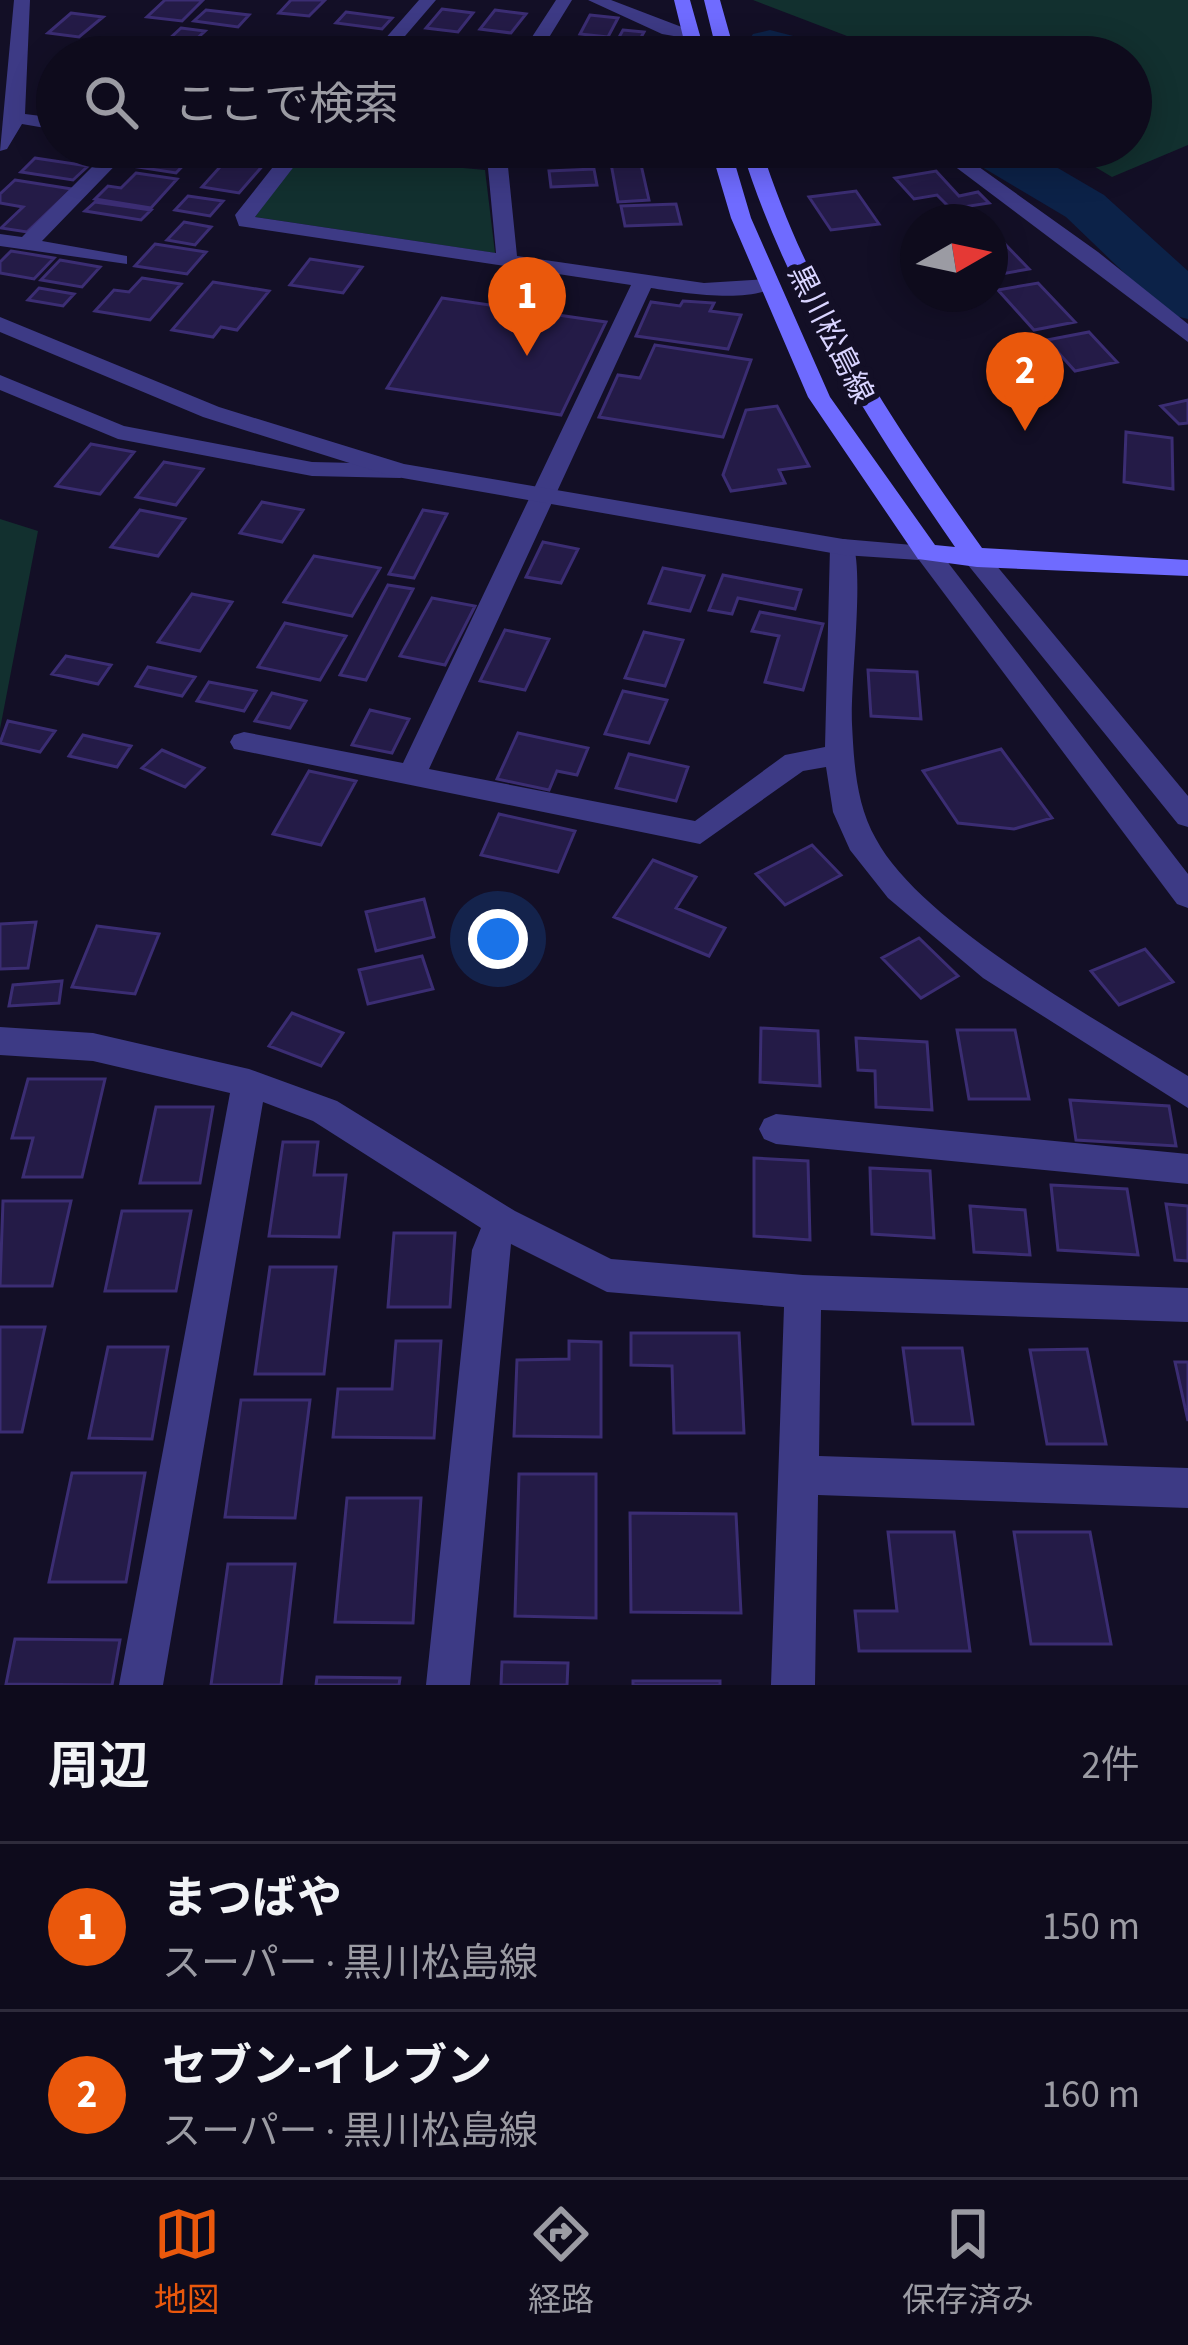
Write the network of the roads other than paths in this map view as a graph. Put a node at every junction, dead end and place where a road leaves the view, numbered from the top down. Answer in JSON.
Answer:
{"nodes":[{"id":1,"x":22,"y":0,"type":"edge"},
{"id":2,"x":428,"y":0,"type":"edge"},
{"id":3,"x":564,"y":0,"type":"edge"},
{"id":4,"x":596,"y":0,"type":"edge"},
{"id":5,"x":682,"y":0,"type":"edge"},
{"id":6,"x":712,"y":0,"type":"edge"},
{"id":7,"x":691,"y":34,"type":"joint"},
{"id":8,"x":396,"y":36,"type":"edge"},
{"id":9,"x":541,"y":36,"type":"edge"},
{"id":10,"x":721,"y":36,"type":"edge"},
{"id":11,"x":16,"y":118,"type":"junction"},
{"id":12,"x":36,"y":121,"type":"edge"},
{"id":13,"x":0,"y":145,"type":"edge"},
{"id":14,"x":102,"y":168,"type":"edge"},
{"id":15,"x":282,"y":168,"type":"edge"},
{"id":16,"x":498,"y":168,"type":"edge"},
{"id":17,"x":727,"y":168,"type":"edge"},
{"id":18,"x":759,"y":168,"type":"edge"},
{"id":19,"x":969,"y":168,"type":"edge"},
{"id":20,"x":0,"y":240,"type":"edge"},
{"id":21,"x":27,"y":244,"type":"junction"},
{"id":22,"x":120,"y":260,"type":"dead end"},
{"id":23,"x":508,"y":261,"type":"junction"},
{"id":24,"x":644,"y":281,"type":"junction"},
{"id":25,"x":767,"y":285,"type":"junction"},
{"id":26,"x":0,"y":324,"type":"edge"},
{"id":27,"x":1188,"y":335,"type":"edge"},
{"id":28,"x":0,"y":382,"type":"edge"},
{"id":29,"x":400,"y":471,"type":"junction"},
{"id":30,"x":538,"y":498,"type":"junction"},
{"id":31,"x":843,"y":548,"type":"junction"},
{"id":32,"x":927,"y":553,"type":"junction"},
{"id":33,"x":977,"y":559,"type":"junction"},
{"id":34,"x":1188,"y":568,"type":"edge"},
{"id":35,"x":244,"y":742,"type":"dead end"},
{"id":36,"x":840,"y":754,"type":"junction"},
{"id":37,"x":412,"y":775,"type":"junction"},
{"id":38,"x":1188,"y":816,"type":"edge"},
{"id":39,"x":1188,"y":896,"type":"edge"},
{"id":40,"x":0,"y":1041,"type":"edge"},
{"id":41,"x":248,"y":1082,"type":"junction"},
{"id":42,"x":1188,"y":1094,"type":"edge"},
{"id":43,"x":776,"y":1129,"type":"dead end"},
{"id":44,"x":1188,"y":1169,"type":"edge"},
{"id":45,"x":502,"y":1222,"type":"junction"},
{"id":46,"x":803,"y":1292,"type":"junction"},
{"id":47,"x":1188,"y":1305,"type":"edge"},
{"id":48,"x":798,"y":1475,"type":"junction"},
{"id":49,"x":1188,"y":1488,"type":"edge"},
{"id":50,"x":141,"y":1685,"type":"edge"},
{"id":51,"x":448,"y":1685,"type":"edge"},
{"id":52,"x":793,"y":1685,"type":"edge"}],
"edges":[{"from":1,"to":11,"type":"street"},
{"from":2,"to":8,"type":"street"},
{"from":3,"to":9,"type":"street"},
{"from":4,"to":7,"type":"street"},
{"from":5,"to":7,"type":"main road"},
{"from":6,"to":10,"type":"main road"},
{"from":11,"to":12,"type":"street"},
{"from":11,"to":13,"type":"street"},
{"from":14,"to":21,"type":"street"},
{"from":15,"to":23,"type":"street"},
{"from":16,"to":23,"type":"street"},
{"from":17,"to":25,"type":"main road","name":"黒川松島線"},
{"from":18,"to":33,"type":"main road","name":"黒川松島線"},
{"from":19,"to":27,"type":"street"},
{"from":20,"to":21,"type":"street"},
{"from":21,"to":22,"type":"street"},
{"from":23,"to":24,"type":"street"},
{"from":24,"to":25,"type":"street"},
{"from":24,"to":30,"type":"street"},
{"from":25,"to":32,"type":"main road","name":"黒川松島線"},
{"from":26,"to":29,"type":"street"},
{"from":28,"to":29,"type":"street"},
{"from":29,"to":30,"type":"street"},
{"from":30,"to":31,"type":"street"},
{"from":30,"to":37,"type":"street"},
{"from":31,"to":32,"type":"street"},
{"from":31,"to":36,"type":"street"},
{"from":32,"to":33,"type":"main road"},
{"from":32,"to":39,"type":"street"},
{"from":33,"to":34,"type":"main road"},
{"from":33,"to":38,"type":"street"},
{"from":35,"to":37,"type":"street"},
{"from":36,"to":37,"type":"street"},
{"from":36,"to":42,"type":"street"},
{"from":40,"to":41,"type":"street"},
{"from":41,"to":45,"type":"street"},
{"from":41,"to":50,"type":"street"},
{"from":43,"to":44,"type":"street"},
{"from":45,"to":46,"type":"street"},
{"from":45,"to":51,"type":"street"},
{"from":46,"to":47,"type":"street"},
{"from":46,"to":48,"type":"street"},
{"from":48,"to":49,"type":"street"},
{"from":48,"to":52,"type":"street"}]}
